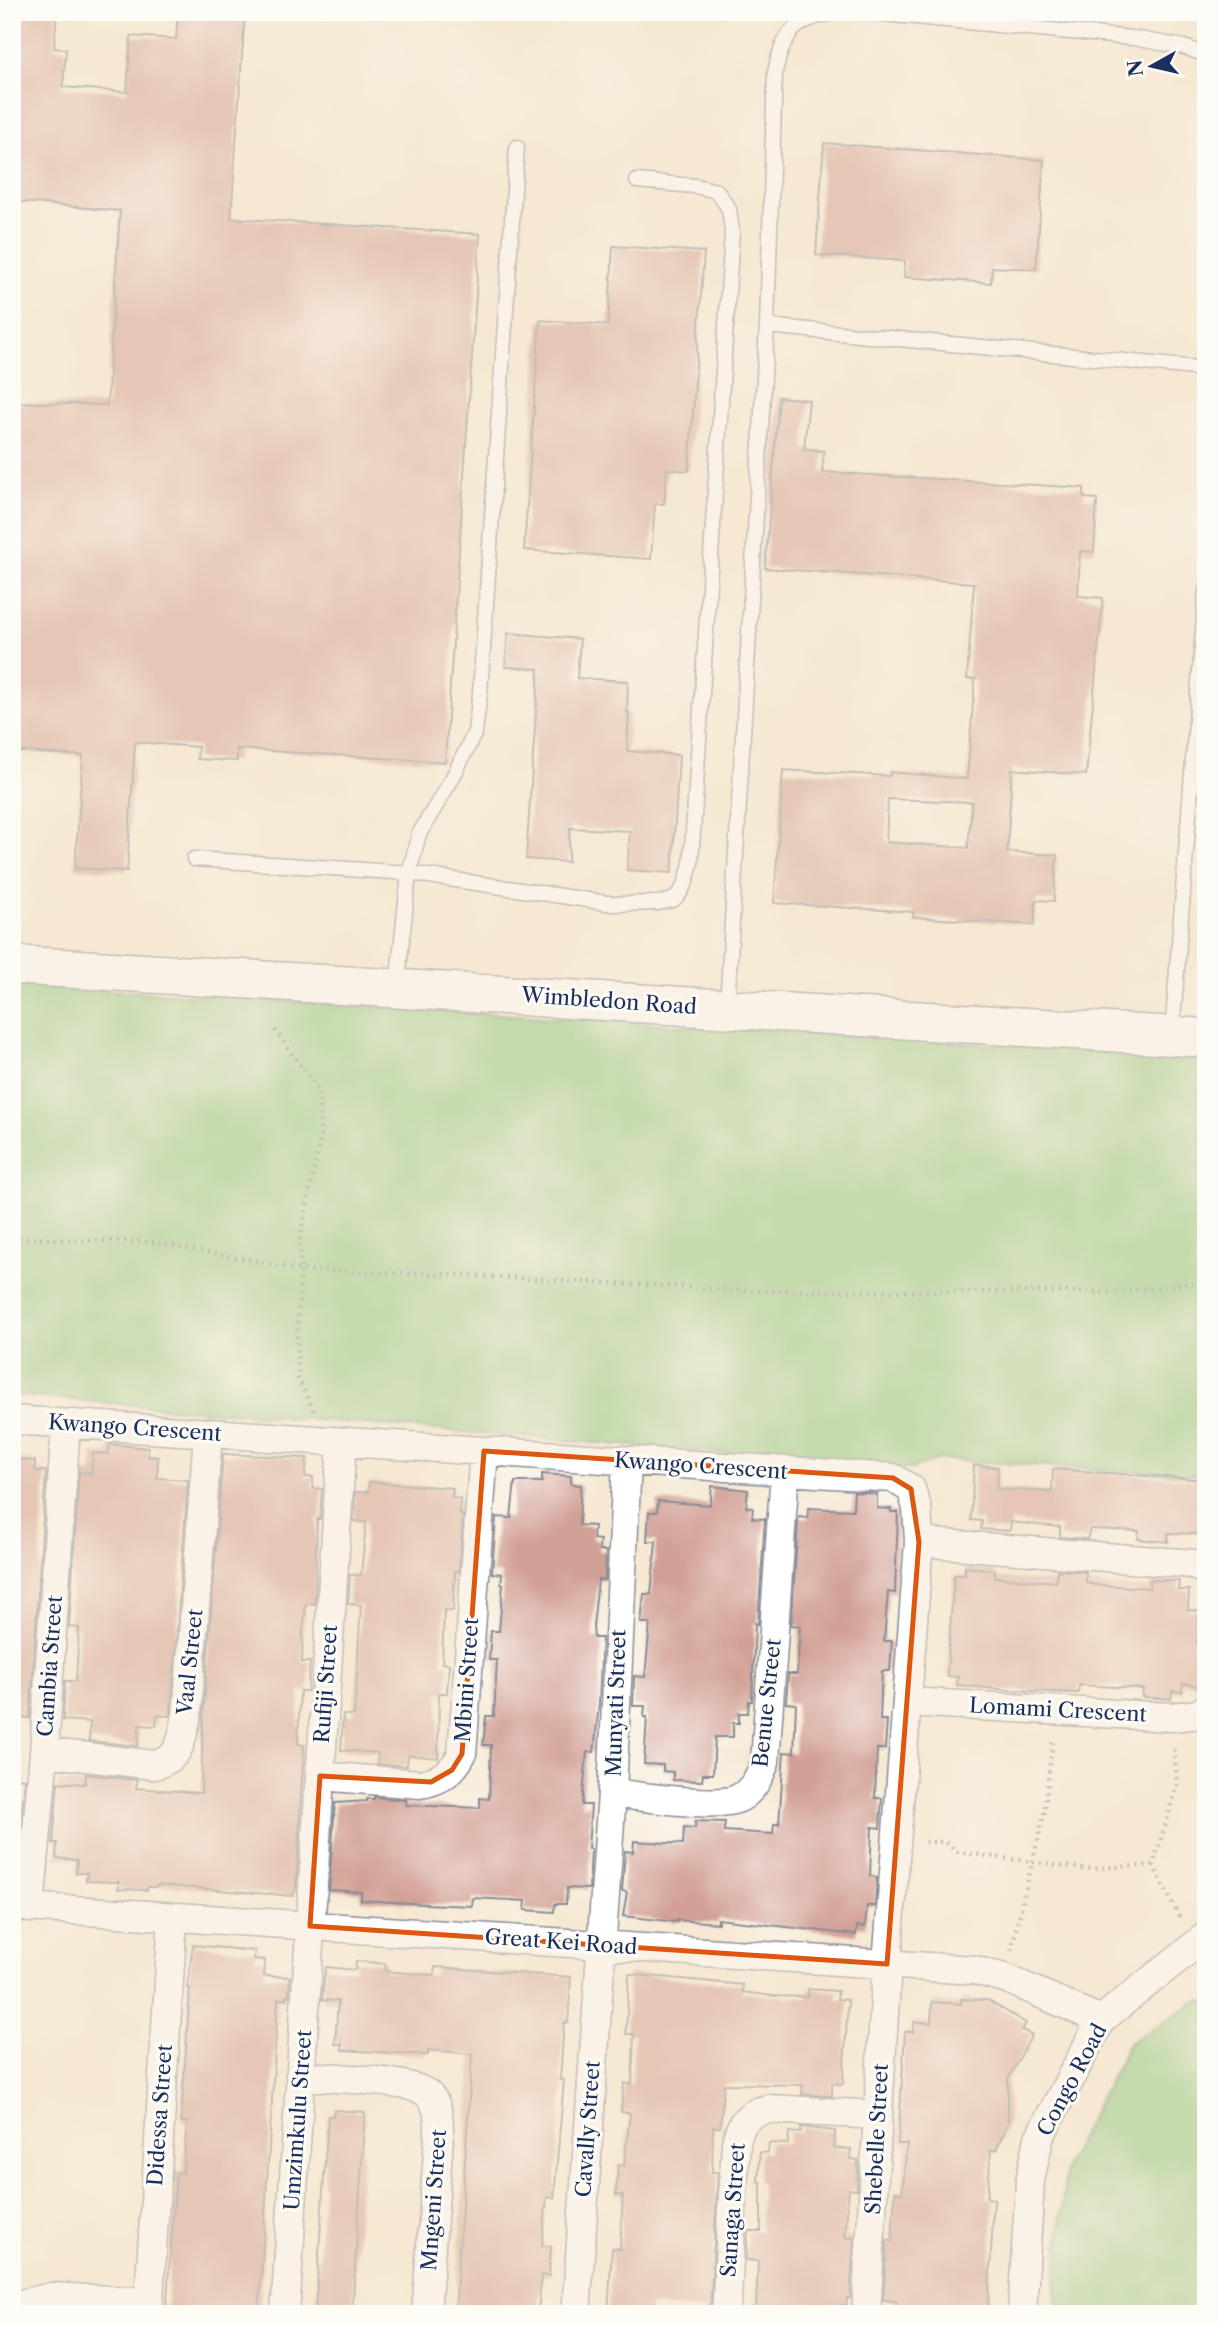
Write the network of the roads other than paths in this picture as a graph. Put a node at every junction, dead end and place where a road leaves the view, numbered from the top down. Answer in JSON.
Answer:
{"nodes":[{"id":1,"x":837,"y":12,"type":"edge"},
{"id":2,"x":862,"y":12,"type":"edge"},
{"id":3,"x":1206,"y":55,"type":"edge"},
{"id":4,"x":517,"y":147,"type":"dead end"},
{"id":5,"x":637,"y":181,"type":"dead end"},
{"id":6,"x":767,"y":326,"type":"junction"},
{"id":7,"x":1206,"y":369,"type":"edge"},
{"id":8,"x":1206,"y":590,"type":"edge"},
{"id":9,"x":194,"y":859,"type":"dead end"},
{"id":10,"x":409,"y":873,"type":"junction"},
{"id":11,"x":12,"y":964,"type":"edge"},
{"id":12,"x":397,"y":988,"type":"junction"},
{"id":13,"x":727,"y":1009,"type":"junction"},
{"id":14,"x":1189,"y":1037,"type":"edge"},
{"id":15,"x":12,"y":1420,"type":"edge"},
{"id":16,"x":66,"y":1424,"type":"junction"},
{"id":17,"x":208,"y":1433,"type":"junction"},
{"id":18,"x":342,"y":1442,"type":"junction"},
{"id":19,"x":484,"y":1451,"type":"junction"},
{"id":20,"x":627,"y":1461,"type":"junction"},
{"id":21,"x":785,"y":1471,"type":"junction"},
{"id":22,"x":919,"y":1542,"type":"junction"},
{"id":23,"x":1206,"y":1571,"type":"edge"},
{"id":24,"x":908,"y":1702,"type":"junction"},
{"id":25,"x":1206,"y":1708,"type":"edge"},
{"id":26,"x":44,"y":1752,"type":"junction"},
{"id":27,"x":320,"y":1776,"type":"junction"},
{"id":28,"x":612,"y":1793,"type":"junction"},
{"id":29,"x":21,"y":1907,"type":"edge"},
{"id":30,"x":173,"y":1917,"type":"junction"},
{"id":31,"x":310,"y":1926,"type":"junction"},
{"id":32,"x":1200,"y":1940,"type":"edge"},
{"id":33,"x":602,"y":1945,"type":"junction"},
{"id":34,"x":887,"y":1964,"type":"junction"},
{"id":35,"x":1101,"y":2020,"type":"junction"},
{"id":36,"x":300,"y":2076,"type":"junction"},
{"id":37,"x":878,"y":2115,"type":"junction"},
{"id":38,"x":148,"y":2308,"type":"edge"},
{"id":39,"x":12,"y":2313,"type":"edge"},
{"id":40,"x":285,"y":2314,"type":"edge"},
{"id":41,"x":426,"y":2314,"type":"edge"},
{"id":42,"x":576,"y":2314,"type":"edge"},
{"id":43,"x":726,"y":2314,"type":"edge"},
{"id":44,"x":866,"y":2314,"type":"edge"},
{"id":45,"x":1022,"y":2314,"type":"edge"}],
"edges":[{"from":1,"to":6,"type":"lane"},
{"from":2,"to":3,"type":"lane"},
{"from":4,"to":10,"type":"lane"},
{"from":5,"to":10,"type":"lane"},
{"from":6,"to":7,"type":"lane"},
{"from":6,"to":13,"type":"lane"},
{"from":8,"to":14,"type":"lane"},
{"from":9,"to":10,"type":"lane"},
{"from":10,"to":12,"type":"lane"},
{"from":11,"to":12,"type":"main road","name":"Wimbledon Road"},
{"from":12,"to":13,"type":"main road","name":"Wimbledon Road"},
{"from":13,"to":14,"type":"main road","name":"Wimbledon Road"},
{"from":15,"to":16,"type":"street","name":"Kwango Crescent"},
{"from":16,"to":17,"type":"street","name":"Kwango Crescent"},
{"from":16,"to":26,"type":"street","name":"Cambia Street"},
{"from":17,"to":18,"type":"street","name":"Kwango Crescent"},
{"from":17,"to":26,"type":"street","name":"Vaal Street"},
{"from":18,"to":19,"type":"street","name":"Kwango Crescent"},
{"from":18,"to":27,"type":"street","name":"Rufiji Street"},
{"from":19,"to":20,"type":"street","name":"Kwango Crescent"},
{"from":19,"to":27,"type":"street","name":"Mbini Street"},
{"from":20,"to":21,"type":"street","name":"Kwango Crescent"},
{"from":20,"to":28,"type":"street","name":"Munyati Street"},
{"from":21,"to":22,"type":"street","name":"Kwango Crescent"},
{"from":21,"to":28,"type":"street","name":"Benue Street"},
{"from":22,"to":23,"type":"street"},
{"from":22,"to":24,"type":"street","name":"Kwango Crescent"},
{"from":24,"to":25,"type":"street","name":"Lomami Crescent"},
{"from":24,"to":34,"type":"street","name":"Kwango Crescent"},
{"from":26,"to":29,"type":"street","name":"Cambia Street"},
{"from":27,"to":31,"type":"street","name":"Rufiji Street"},
{"from":28,"to":33,"type":"street","name":"Munyati Street"},
{"from":29,"to":30,"type":"street","name":"Great Kei Road"},
{"from":30,"to":31,"type":"street","name":"Great Kei Road"},
{"from":30,"to":38,"type":"street","name":"Didessa Street"},
{"from":31,"to":33,"type":"street","name":"Great Kei Road"},
{"from":31,"to":36,"type":"street","name":"Umzimkulu Street"},
{"from":32,"to":35,"type":"street","name":"Congo Road"},
{"from":33,"to":34,"type":"street","name":"Great Kei Road"},
{"from":33,"to":42,"type":"street","name":"Cavally Street"},
{"from":34,"to":35,"type":"street","name":"Great Kei Road"},
{"from":34,"to":37,"type":"street","name":"Shebelle Street"},
{"from":35,"to":45,"type":"street","name":"Congo Road"},
{"from":36,"to":40,"type":"street","name":"Umzimkulu Street"},
{"from":36,"to":41,"type":"street","name":"Mngeni Street"},
{"from":37,"to":43,"type":"street","name":"Sanaga Street"},
{"from":37,"to":44,"type":"street","name":"Shebelle Street"},
{"from":38,"to":39,"type":"street"}]}
